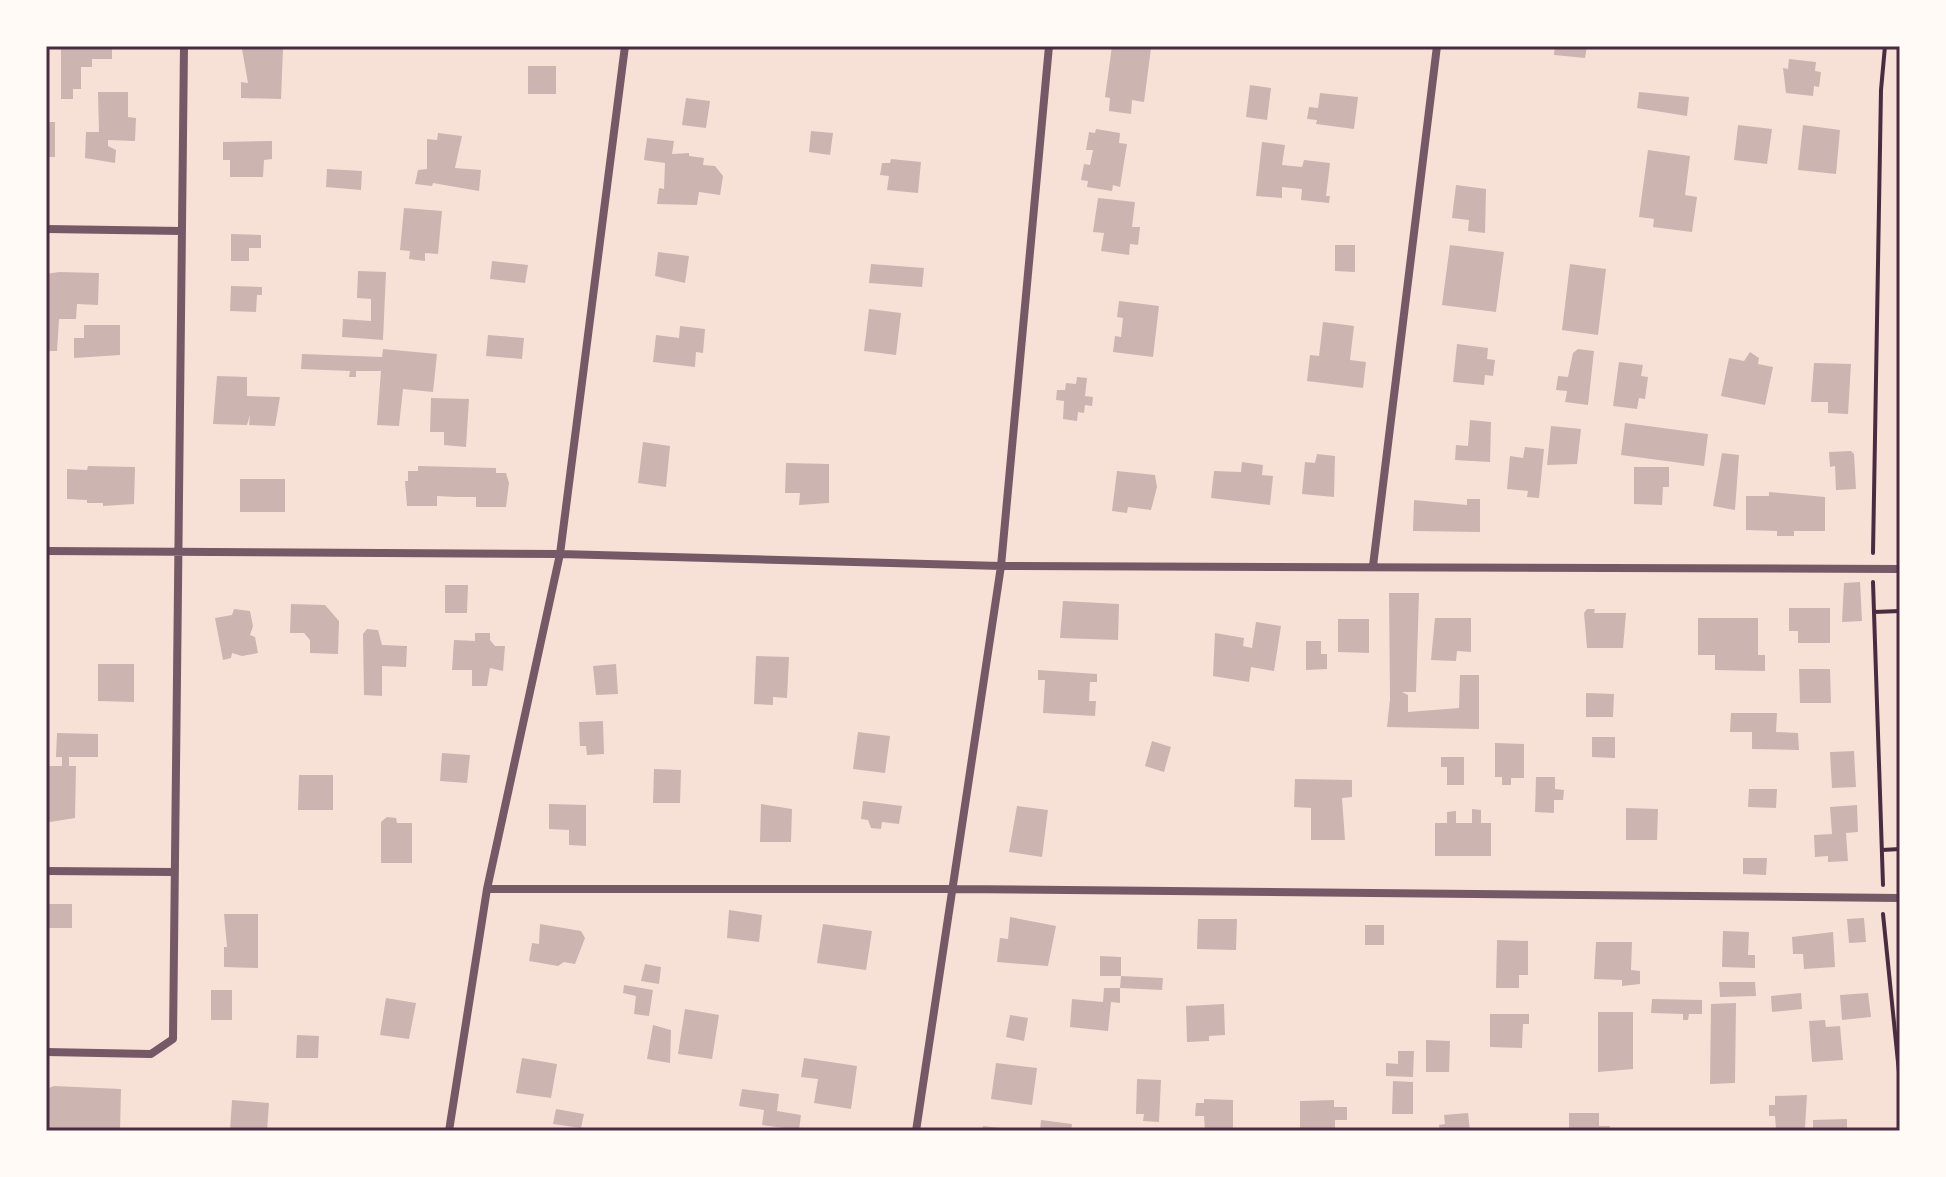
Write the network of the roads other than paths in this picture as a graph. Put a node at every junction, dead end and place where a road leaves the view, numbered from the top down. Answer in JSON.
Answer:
{"nodes":[{"id":1,"x":184,"y":46,"type":"edge"},
{"id":2,"x":625,"y":46,"type":"edge"},
{"id":3,"x":1049,"y":46,"type":"edge"},
{"id":4,"x":1437,"y":46,"type":"edge"},
{"id":5,"x":46,"y":229,"type":"edge"},
{"id":6,"x":182,"y":231,"type":"junction"},
{"id":7,"x":46,"y":551,"type":"edge"},
{"id":8,"x":178,"y":554,"type":"junction"},
{"id":9,"x":560,"y":554,"type":"junction"},
{"id":10,"x":1001,"y":566,"type":"junction"},
{"id":11,"x":1373,"y":566,"type":"junction"},
{"id":12,"x":1900,"y":569,"type":"edge"},
{"id":13,"x":46,"y":871,"type":"edge"},
{"id":14,"x":174,"y":872,"type":"junction"},
{"id":15,"x":487,"y":889,"type":"junction"},
{"id":16,"x":955,"y":889,"type":"junction"},
{"id":17,"x":1900,"y":898,"type":"edge"},
{"id":18,"x":46,"y":1052,"type":"edge"},
{"id":19,"x":449,"y":1131,"type":"edge"},
{"id":20,"x":916,"y":1131,"type":"edge"}],
"edges":[{"from":1,"to":6,"type":"street"},
{"from":2,"to":9,"type":"street"},
{"from":3,"to":10,"type":"street"},
{"from":4,"to":11,"type":"street"},
{"from":5,"to":6,"type":"street"},
{"from":6,"to":8,"type":"street"},
{"from":7,"to":8,"type":"street"},
{"from":8,"to":9,"type":"street"},
{"from":8,"to":14,"type":"street"},
{"from":9,"to":10,"type":"street"},
{"from":9,"to":15,"type":"street"},
{"from":10,"to":11,"type":"street"},
{"from":10,"to":16,"type":"street"},
{"from":11,"to":12,"type":"street"},
{"from":13,"to":14,"type":"street"},
{"from":14,"to":18,"type":"street"},
{"from":15,"to":16,"type":"street"},
{"from":15,"to":19,"type":"street"},
{"from":16,"to":17,"type":"street"},
{"from":16,"to":20,"type":"street"}]}
